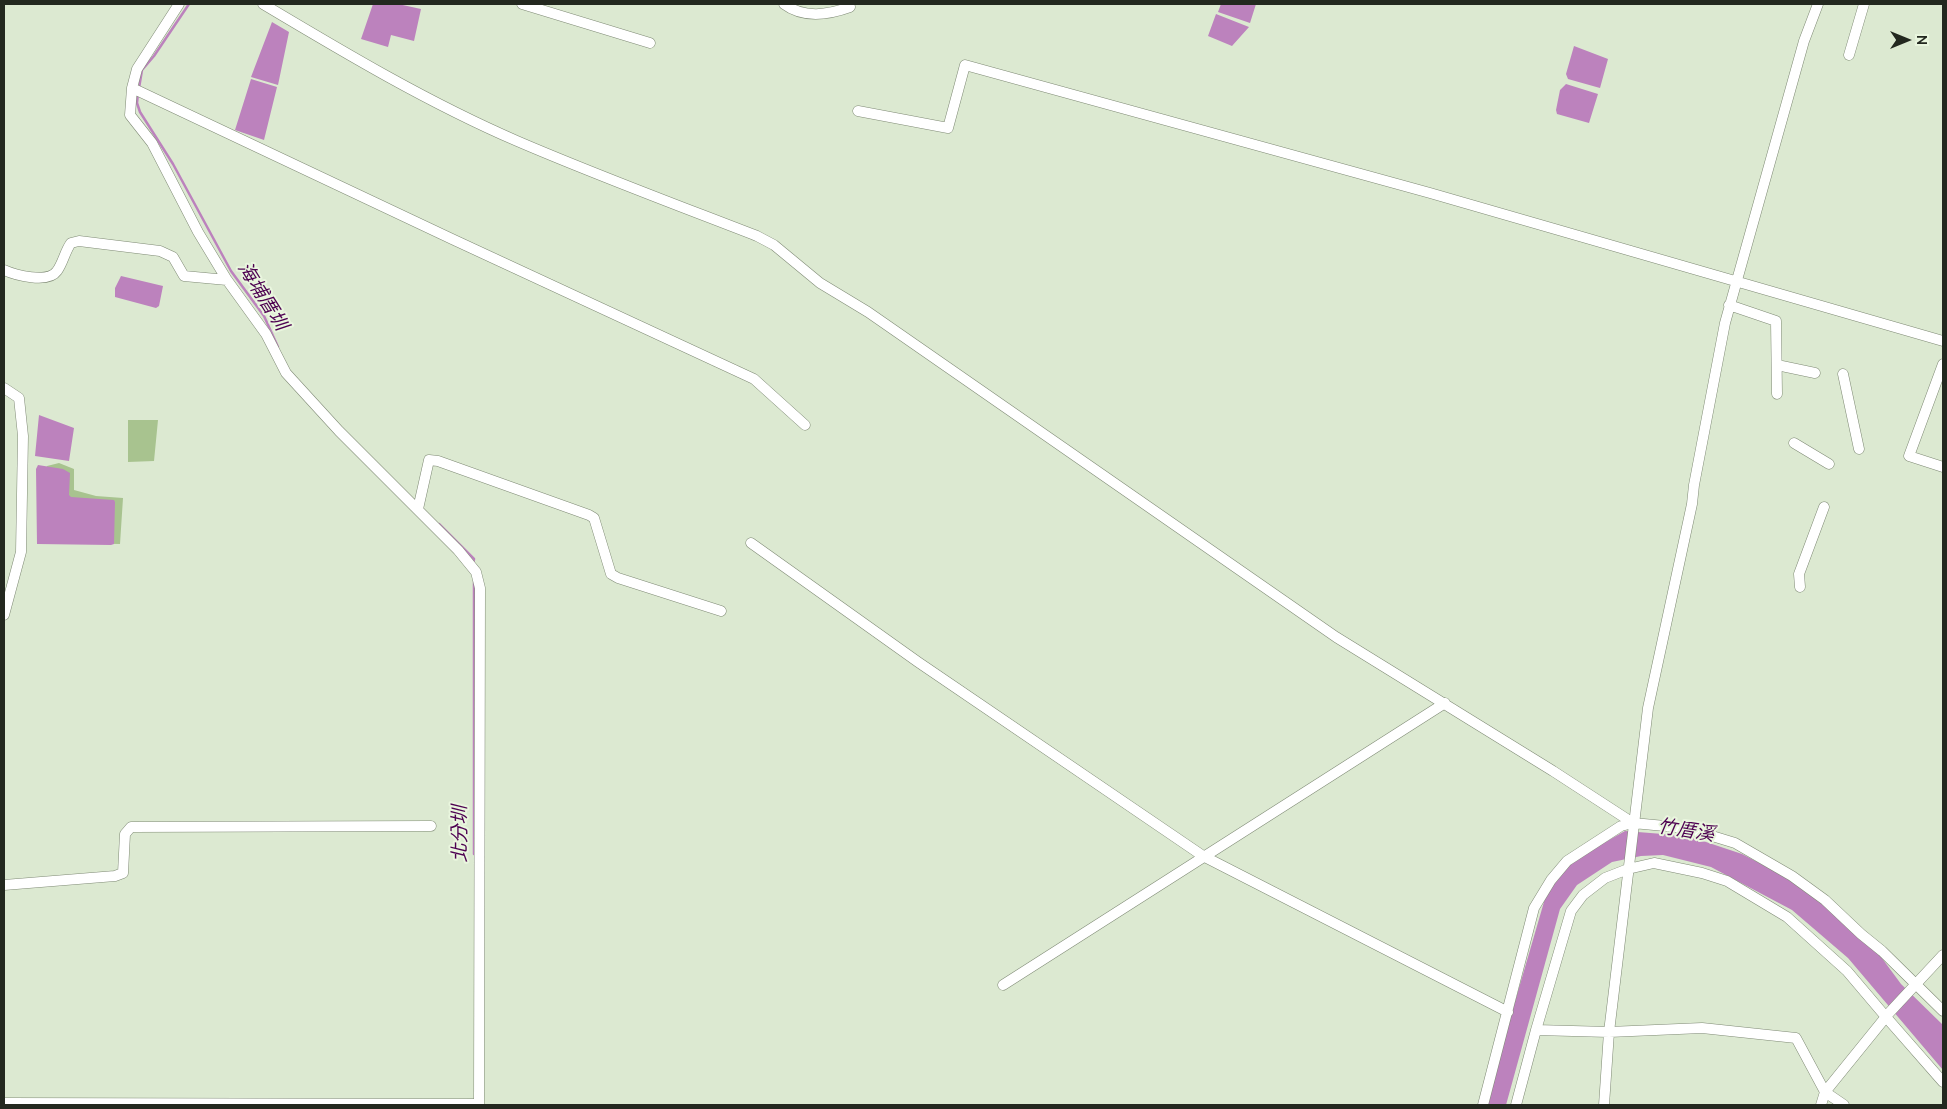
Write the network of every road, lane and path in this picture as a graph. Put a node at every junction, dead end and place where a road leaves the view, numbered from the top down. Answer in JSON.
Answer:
{"nodes":[{"id":1,"x":180,"y":4,"type":"edge"},
{"id":2,"x":263,"y":4,"type":"edge"},
{"id":3,"x":522,"y":4,"type":"edge"},
{"id":4,"x":784,"y":4,"type":"edge"},
{"id":5,"x":1818,"y":4,"type":"edge"},
{"id":6,"x":1864,"y":4,"type":"edge"},
{"id":7,"x":850,"y":7,"type":"dead end"},
{"id":8,"x":650,"y":43,"type":"dead end"},
{"id":9,"x":1849,"y":55,"type":"dead end"},
{"id":10,"x":132,"y":88,"type":"junction"},
{"id":11,"x":858,"y":111,"type":"dead end"},
{"id":12,"x":4,"y":270,"type":"edge"},
{"id":13,"x":227,"y":280,"type":"junction"},
{"id":14,"x":1735,"y":281,"type":"junction"},
{"id":15,"x":1729,"y":305,"type":"junction"},
{"id":16,"x":1943,"y":341,"type":"edge"},
{"id":17,"x":1943,"y":364,"type":"edge"},
{"id":18,"x":1776,"y":365,"type":"junction"},
{"id":19,"x":1815,"y":373,"type":"dead end"},
{"id":20,"x":1843,"y":374,"type":"dead end"},
{"id":21,"x":4,"y":388,"type":"edge"},
{"id":22,"x":1777,"y":394,"type":"dead end"},
{"id":23,"x":805,"y":425,"type":"dead end"},
{"id":24,"x":1794,"y":443,"type":"dead end"},
{"id":25,"x":1859,"y":449,"type":"dead end"},
{"id":26,"x":1829,"y":464,"type":"dead end"},
{"id":27,"x":1943,"y":466,"type":"edge"},
{"id":28,"x":1824,"y":507,"type":"dead end"},
{"id":29,"x":418,"y":509,"type":"junction"},
{"id":30,"x":751,"y":543,"type":"dead end"},
{"id":31,"x":1800,"y":587,"type":"dead end"},
{"id":32,"x":722,"y":611,"type":"dead end"},
{"id":33,"x":4,"y":615,"type":"edge"},
{"id":34,"x":1445,"y":704,"type":"junction"},
{"id":35,"x":1633,"y":823,"type":"junction"},
{"id":36,"x":468,"y":824,"type":"dead end"},
{"id":37,"x":480,"y":825,"type":"junction"},
{"id":38,"x":431,"y":826,"type":"dead end"},
{"id":39,"x":1203,"y":856,"type":"junction"},
{"id":40,"x":1628,"y":869,"type":"junction"},
{"id":41,"x":4,"y":886,"type":"edge"},
{"id":42,"x":1943,"y":955,"type":"edge"},
{"id":43,"x":1003,"y":985,"type":"dead end"},
{"id":44,"x":1916,"y":985,"type":"junction"},
{"id":45,"x":1943,"y":1011,"type":"edge"},
{"id":46,"x":1508,"y":1012,"type":"junction"},
{"id":47,"x":1888,"y":1015,"type":"junction"},
{"id":48,"x":1536,"y":1030,"type":"junction"},
{"id":49,"x":1609,"y":1032,"type":"junction"},
{"id":50,"x":1943,"y":1082,"type":"edge"},
{"id":51,"x":1825,"y":1092,"type":"junction"},
{"id":52,"x":4,"y":1102,"type":"edge"},
{"id":53,"x":476,"y":1105,"type":"edge"},
{"id":54,"x":1483,"y":1105,"type":"edge"},
{"id":55,"x":1516,"y":1105,"type":"edge"},
{"id":56,"x":1604,"y":1105,"type":"edge"},
{"id":57,"x":1822,"y":1105,"type":"edge"},
{"id":58,"x":1844,"y":1105,"type":"edge"}],
"edges":[{"from":1,"to":10,"type":"street"},
{"from":2,"to":34,"type":"street"},
{"from":3,"to":8,"type":"street"},
{"from":4,"to":7,"type":"street"},
{"from":5,"to":14,"type":"street"},
{"from":6,"to":9,"type":"street"},
{"from":10,"to":13,"type":"street"},
{"from":10,"to":23,"type":"street"},
{"from":11,"to":14,"type":"street"},
{"from":12,"to":13,"type":"street"},
{"from":13,"to":29,"type":"street"},
{"from":14,"to":15,"type":"street"},
{"from":14,"to":16,"type":"street"},
{"from":15,"to":18,"type":"street"},
{"from":15,"to":35,"type":"street"},
{"from":17,"to":27,"type":"street"},
{"from":18,"to":19,"type":"street"},
{"from":18,"to":22,"type":"street"},
{"from":20,"to":25,"type":"street"},
{"from":21,"to":33,"type":"street"},
{"from":24,"to":26,"type":"street"},
{"from":28,"to":31,"type":"street"},
{"from":29,"to":32,"type":"street"},
{"from":29,"to":37,"type":"street"},
{"from":30,"to":39,"type":"street"},
{"from":34,"to":35,"type":"street"},
{"from":34,"to":39,"type":"street"},
{"from":35,"to":40,"type":"street"},
{"from":35,"to":44,"type":"street"},
{"from":35,"to":46,"type":"street"},
{"from":36,"to":37,"type":"street"},
{"from":37,"to":53,"type":"street"},
{"from":38,"to":41,"type":"street"},
{"from":39,"to":43,"type":"street"},
{"from":39,"to":46,"type":"street"},
{"from":40,"to":47,"type":"street"},
{"from":40,"to":48,"type":"street"},
{"from":40,"to":49,"type":"street"},
{"from":42,"to":44,"type":"street"},
{"from":44,"to":45,"type":"street"},
{"from":44,"to":47,"type":"street"},
{"from":46,"to":54,"type":"street"},
{"from":47,"to":50,"type":"street"},
{"from":47,"to":51,"type":"street"},
{"from":48,"to":49,"type":"street"},
{"from":48,"to":55,"type":"street"},
{"from":49,"to":51,"type":"street"},
{"from":49,"to":56,"type":"street"},
{"from":51,"to":57,"type":"street"},
{"from":51,"to":58,"type":"street"},
{"from":52,"to":53,"type":"street"}]}
